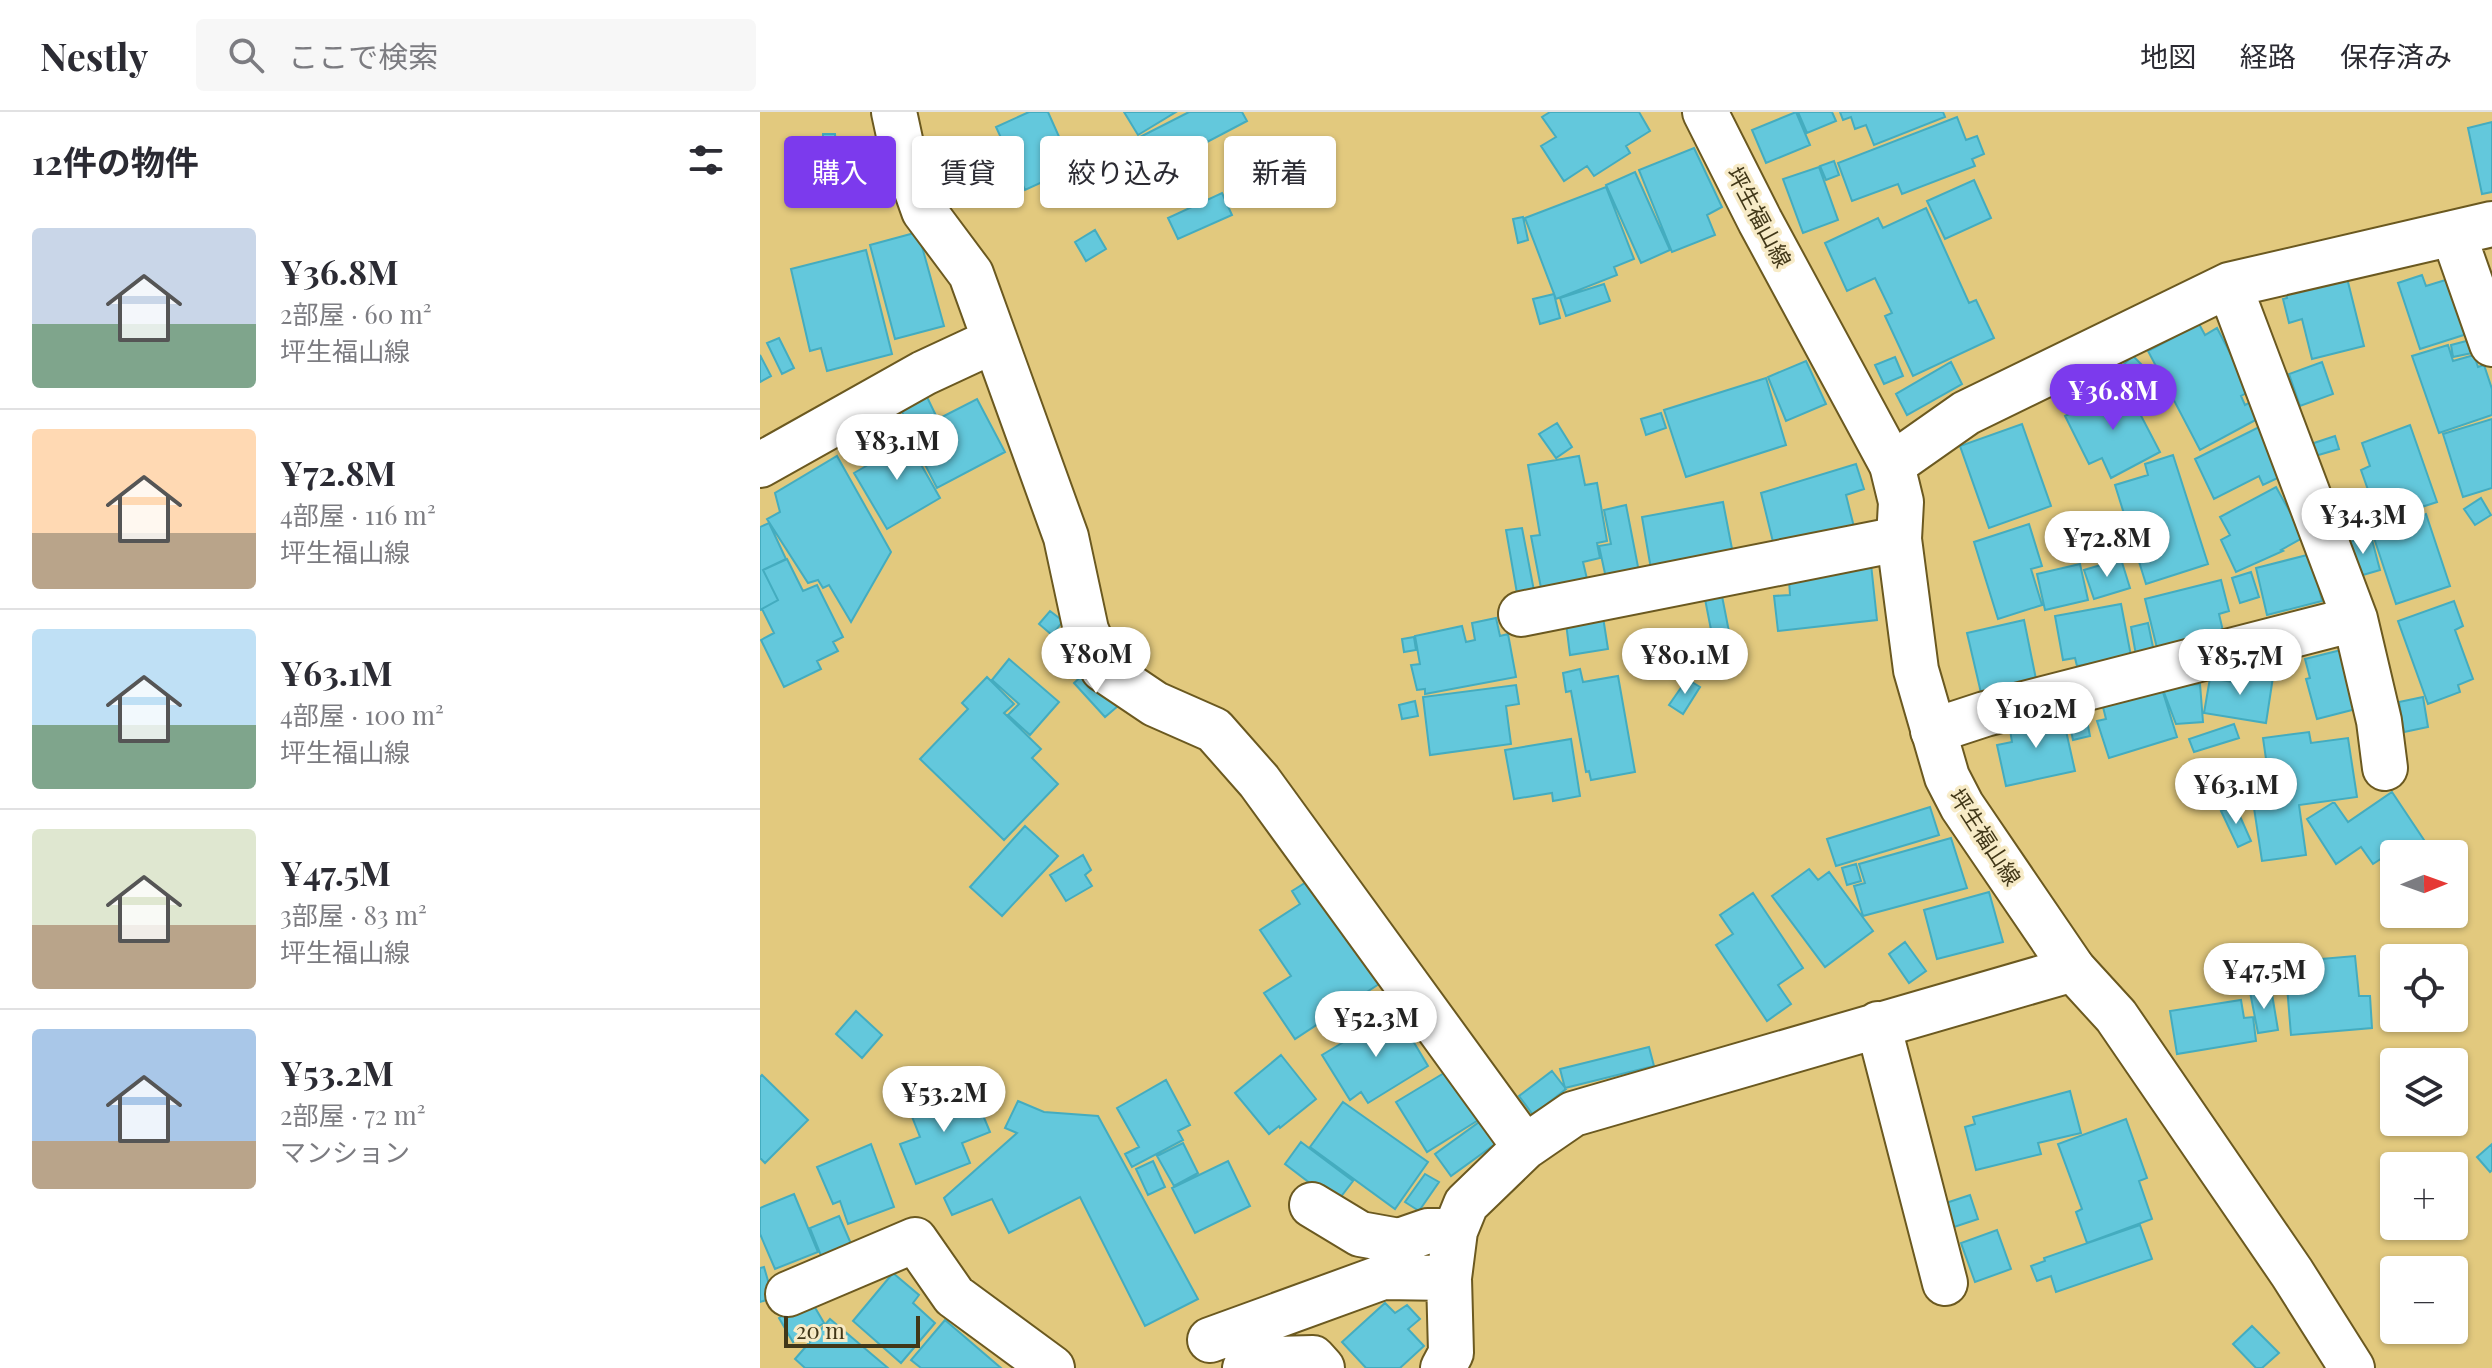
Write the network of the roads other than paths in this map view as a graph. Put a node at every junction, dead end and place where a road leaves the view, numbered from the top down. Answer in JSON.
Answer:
{"nodes":[{"id":1,"x":894,"y":112,"type":"edge"},
{"id":2,"x":1705,"y":112,"type":"edge"},
{"id":3,"x":2472,"y":229,"type":"edge"},
{"id":4,"x":2229,"y":285,"type":"junction"},
{"id":5,"x":995,"y":340,"type":"junction"},
{"id":6,"x":2492,"y":344,"type":"edge"},
{"id":7,"x":760,"y":465,"type":"edge"},
{"id":8,"x":1892,"y":465,"type":"junction"},
{"id":9,"x":1899,"y":539,"type":"junction"},
{"id":10,"x":1521,"y":614,"type":"dead end"},
{"id":11,"x":2355,"y":619,"type":"junction"},
{"id":12,"x":1933,"y":731,"type":"junction"},
{"id":13,"x":2385,"y":768,"type":"dead end"},
{"id":14,"x":2073,"y":969,"type":"junction"},
{"id":15,"x":1878,"y":1024,"type":"junction"},
{"id":16,"x":1525,"y":1147,"type":"junction"},
{"id":17,"x":1312,"y":1205,"type":"dead end"},
{"id":18,"x":1455,"y":1231,"type":"junction"},
{"id":19,"x":1449,"y":1278,"type":"junction"},
{"id":20,"x":1945,"y":1283,"type":"dead end"},
{"id":21,"x":788,"y":1294,"type":"dead end"},
{"id":22,"x":1210,"y":1340,"type":"dead end"},
{"id":23,"x":1052,"y":1368,"type":"edge"},
{"id":24,"x":1245,"y":1368,"type":"edge"},
{"id":25,"x":1322,"y":1368,"type":"edge"},
{"id":26,"x":1443,"y":1368,"type":"edge"},
{"id":27,"x":2352,"y":1368,"type":"edge"}],
"edges":[{"from":1,"to":5,"type":"street"},
{"from":2,"to":8,"type":"street","name":"坪生福山線"},
{"from":3,"to":4,"type":"street"},
{"from":3,"to":6,"type":"street"},
{"from":4,"to":8,"type":"street"},
{"from":4,"to":11,"type":"street"},
{"from":5,"to":7,"type":"street"},
{"from":5,"to":16,"type":"street"},
{"from":8,"to":9,"type":"street","name":"坪生福山線"},
{"from":9,"to":10,"type":"street"},
{"from":9,"to":12,"type":"street","name":"坪生福山線"},
{"from":11,"to":12,"type":"street"},
{"from":11,"to":13,"type":"street"},
{"from":12,"to":14,"type":"street","name":"坪生福山線"},
{"from":14,"to":15,"type":"street"},
{"from":14,"to":27,"type":"street","name":"坪生福山線"},
{"from":15,"to":16,"type":"street"},
{"from":15,"to":20,"type":"street"},
{"from":16,"to":18,"type":"street"},
{"from":17,"to":18,"type":"street"},
{"from":18,"to":19,"type":"street"},
{"from":19,"to":22,"type":"street"},
{"from":19,"to":26,"type":"street"},
{"from":21,"to":23,"type":"street"},
{"from":24,"to":25,"type":"street"}]}
